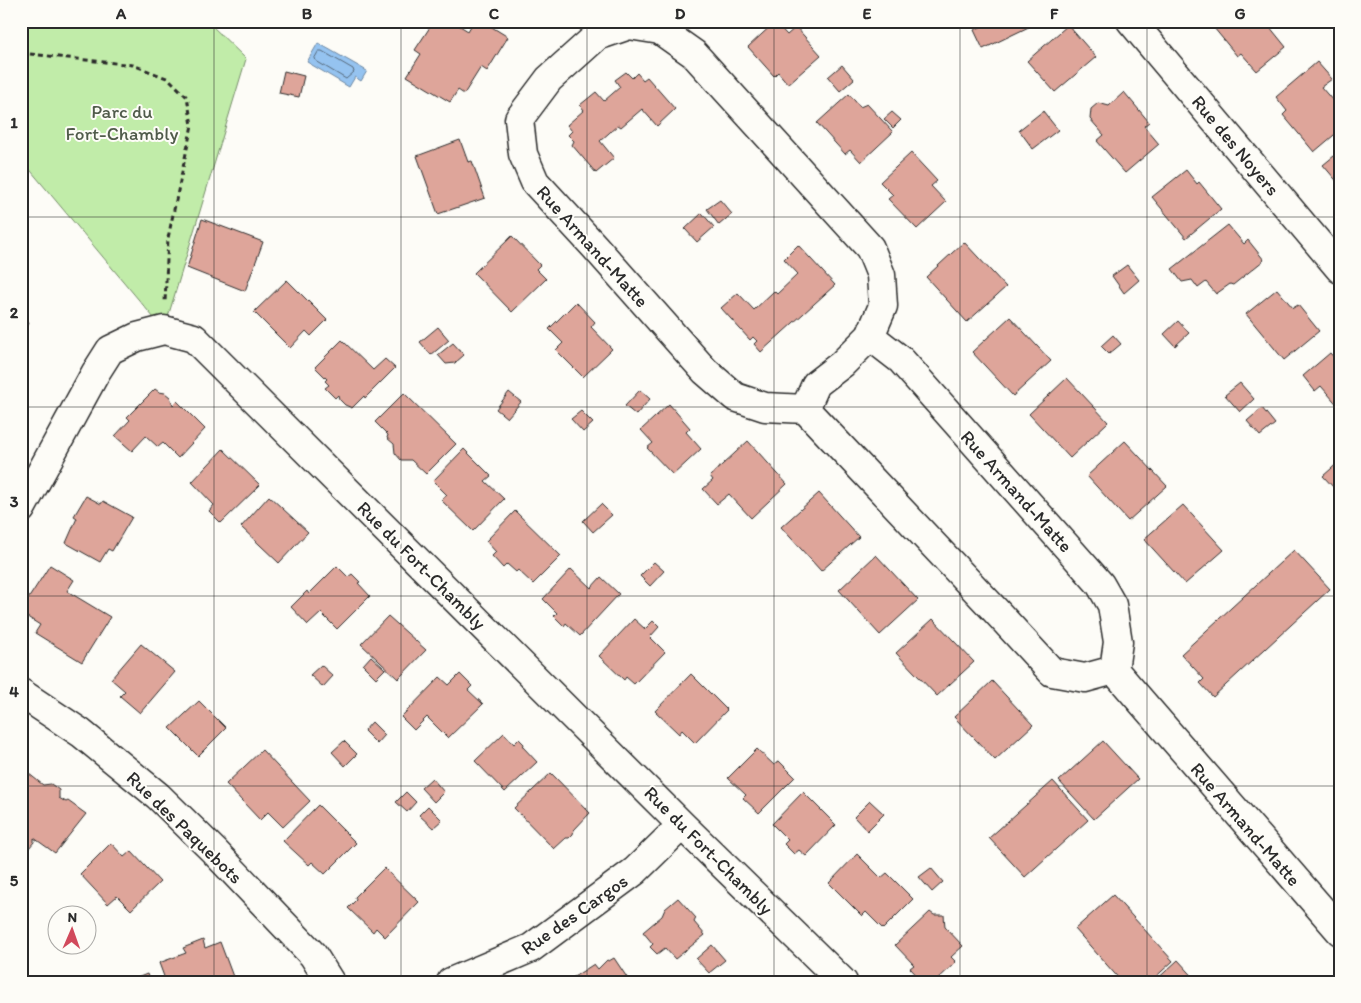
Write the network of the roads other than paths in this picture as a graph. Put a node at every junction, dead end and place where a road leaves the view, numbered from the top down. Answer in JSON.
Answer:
{"nodes":[{"id":1,"x":1131,"y":21,"type":"edge"},
{"id":2,"x":1340,"y":269,"type":"edge"},
{"id":3,"x":870,"y":336,"type":"junction"},
{"id":4,"x":805,"y":409,"type":"junction"},
{"id":5,"x":21,"y":509,"type":"edge"},
{"id":6,"x":1114,"y":670,"type":"junction"},
{"id":7,"x":21,"y":693,"type":"edge"},
{"id":8,"x":682,"y":824,"type":"junction"},
{"id":9,"x":1340,"y":931,"type":"edge"},
{"id":10,"x":330,"y":982,"type":"edge"},
{"id":11,"x":451,"y":982,"type":"edge"},
{"id":12,"x":843,"y":982,"type":"edge"}],
"edges":[{"from":1,"to":2,"type":"street","name":"Rue des Noyers"},
{"from":3,"to":4,"type":"street","name":"Rue Armand-Matte"},
{"from":3,"to":4,"type":"street","name":"Rue Armand-Matte"},
{"from":3,"to":6,"type":"street","name":"Rue Armand-Matte"},
{"from":4,"to":6,"type":"street"},
{"from":5,"to":8,"type":"street","name":"Rue du Fort-Chambly"},
{"from":6,"to":9,"type":"street","name":"Rue Armand-Matte"},
{"from":7,"to":10,"type":"street","name":"Rue des Paquebots"},
{"from":8,"to":11,"type":"street","name":"Rue des Cargos"},
{"from":8,"to":12,"type":"street","name":"Rue du Fort-Chambly"}]}
